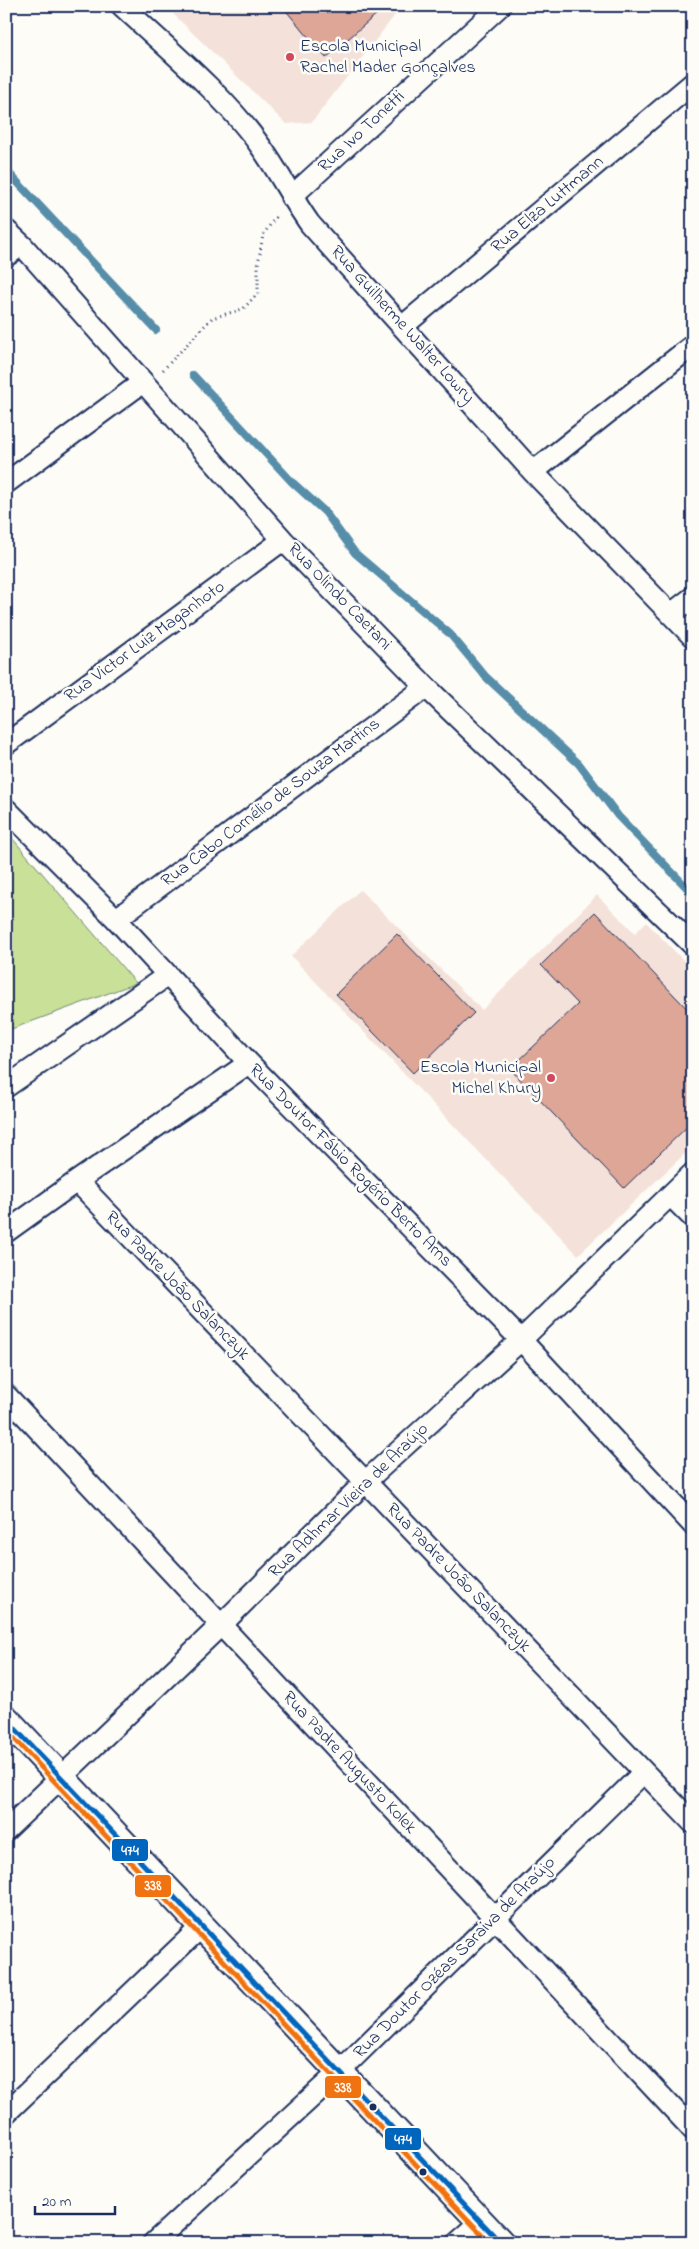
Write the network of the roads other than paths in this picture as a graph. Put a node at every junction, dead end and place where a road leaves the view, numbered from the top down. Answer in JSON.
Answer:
{"nodes":[{"id":1,"x":122,"y":6,"type":"edge"},
{"id":2,"x":500,"y":6,"type":"edge"},
{"id":3,"x":693,"y":83,"type":"edge"},
{"id":4,"x":291,"y":197,"type":"junction"},
{"id":5,"x":6,"y":230,"type":"edge"},
{"id":6,"x":14,"y":250,"type":"edge"},
{"id":7,"x":403,"y":326,"type":"junction"},
{"id":8,"x":693,"y":345,"type":"edge"},
{"id":9,"x":143,"y":382,"type":"junction"},
{"id":10,"x":533,"y":472,"type":"junction"},
{"id":11,"x":6,"y":483,"type":"edge"},
{"id":12,"x":283,"y":540,"type":"junction"},
{"id":13,"x":693,"y":597,"type":"edge"},
{"id":14,"x":671,"y":614,"type":"junction"},
{"id":15,"x":693,"y":637,"type":"edge"},
{"id":16,"x":426,"y":687,"type":"junction"},
{"id":17,"x":6,"y":744,"type":"edge"},
{"id":18,"x":6,"y":809,"type":"edge"},
{"id":19,"x":116,"y":919,"type":"junction"},
{"id":20,"x":693,"y":945,"type":"edge"},
{"id":21,"x":168,"y":975,"type":"junction"},
{"id":22,"x":249,"y":1063,"type":"junction"},
{"id":23,"x":6,"y":1087,"type":"edge"},
{"id":24,"x":693,"y":1173,"type":"edge"},
{"id":25,"x":77,"y":1181,"type":"junction"},
{"id":26,"x":670,"y":1195,"type":"junction"},
{"id":27,"x":693,"y":1218,"type":"edge"},
{"id":28,"x":6,"y":1232,"type":"edge"},
{"id":29,"x":521,"y":1340,"type":"junction"},
{"id":30,"x":6,"y":1395,"type":"edge"},
{"id":31,"x":365,"y":1482,"type":"junction"},
{"id":32,"x":693,"y":1525,"type":"edge"},
{"id":33,"x":221,"y":1625,"type":"junction"},
{"id":34,"x":6,"y":1719,"type":"edge"},
{"id":35,"x":644,"y":1772,"type":"junction"},
{"id":36,"x":60,"y":1778,"type":"junction"},
{"id":37,"x":693,"y":1823,"type":"edge"},
{"id":38,"x":6,"y":1830,"type":"edge"},
{"id":39,"x":495,"y":1919,"type":"junction"},
{"id":40,"x":201,"y":1927,"type":"junction"},
{"id":41,"x":338,"y":2073,"type":"junction"},
{"id":42,"x":6,"y":2113,"type":"edge"},
{"id":43,"x":693,"y":2130,"type":"edge"},
{"id":44,"x":480,"y":2222,"type":"junction"},
{"id":45,"x":153,"y":2243,"type":"edge"},
{"id":46,"x":457,"y":2243,"type":"edge"},
{"id":47,"x":501,"y":2243,"type":"edge"}],
"edges":[{"from":1,"to":4,"type":"street","name":"Rua Guilherme Walter Lowry"},
{"from":2,"to":4,"type":"street","name":"Rua Ivo Tonetti"},
{"from":3,"to":7,"type":"street","name":"Rua Elza Luttmann"},
{"from":4,"to":7,"type":"street","name":"Rua Guilherme Walter Lowry"},
{"from":5,"to":6,"type":"street","name":"Rua Olindo Caetani"},
{"from":6,"to":9,"type":"street","name":"Rua Olindo Caetani"},
{"from":7,"to":10,"type":"street","name":"Rua Guilherme Walter Lowry"},
{"from":8,"to":10,"type":"street"},
{"from":9,"to":11,"type":"street"},
{"from":9,"to":12,"type":"street","name":"Rua Olindo Caetani"},
{"from":10,"to":14,"type":"street","name":"Rua Guilherme Walter Lowry"},
{"from":12,"to":16,"type":"street","name":"Rua Olindo Caetani"},
{"from":12,"to":17,"type":"street","name":"Rua Victor Luiz Maganhoto"},
{"from":13,"to":14,"type":"street"},
{"from":14,"to":15,"type":"street","name":"Rua Guilherme Walter Lowry"},
{"from":16,"to":19,"type":"street","name":"Rua Cabo Cornélio de Souza Martins"},
{"from":16,"to":20,"type":"street","name":"Rua Olindo Caetani"},
{"from":18,"to":19,"type":"street","name":"Rua Doutor Fábio Rogério Berto Arns"},
{"from":19,"to":21,"type":"street","name":"Rua Doutor Fábio Rogério Berto Arns"},
{"from":21,"to":22,"type":"street","name":"Rua Doutor Fábio Rogério Berto Arns"},
{"from":21,"to":23,"type":"street"},
{"from":22,"to":25,"type":"street"},
{"from":22,"to":29,"type":"street","name":"Rua Doutor Fábio Rogério Berto Arns"},
{"from":24,"to":26,"type":"street","name":"Rua Adhmar Vieira de Araújo"},
{"from":25,"to":28,"type":"street"},
{"from":25,"to":31,"type":"street","name":"Rua Padre João Salanczyk"},
{"from":26,"to":27,"type":"street"},
{"from":26,"to":29,"type":"street","name":"Rua Adhmar Vieira de Araújo"},
{"from":29,"to":31,"type":"street","name":"Rua Adhmar Vieira de Araújo"},
{"from":29,"to":32,"type":"street","name":"Rua Doutor Fábio Rogério Berto Arns"},
{"from":30,"to":33,"type":"street","name":"Rua Padre Augusto Kolek"},
{"from":31,"to":33,"type":"street","name":"Rua Adhmar Vieira de Araújo"},
{"from":31,"to":35,"type":"street","name":"Rua Padre João Salanczyk"},
{"from":33,"to":36,"type":"street","name":"Rua Adhmar Vieira de Araújo"},
{"from":33,"to":39,"type":"street","name":"Rua Padre Augusto Kolek"},
{"from":34,"to":36,"type":"street"},
{"from":35,"to":37,"type":"street","name":"Rua Padre João Salanczyk"},
{"from":35,"to":39,"type":"street","name":"Rua Doutor Ozéas Saraiva de Araújo"},
{"from":36,"to":38,"type":"street","name":"Rua Adhmar Vieira de Araújo"},
{"from":36,"to":40,"type":"street"},
{"from":39,"to":41,"type":"street","name":"Rua Doutor Ozéas Saraiva de Araújo"},
{"from":39,"to":43,"type":"street","name":"Rua Padre Augusto Kolek"},
{"from":40,"to":41,"type":"street"},
{"from":40,"to":42,"type":"street"},
{"from":41,"to":44,"type":"street"},
{"from":41,"to":45,"type":"street","name":"Rua Doutor Ozéas Saraiva de Araújo"},
{"from":44,"to":46,"type":"street"},
{"from":44,"to":47,"type":"street"}]}
